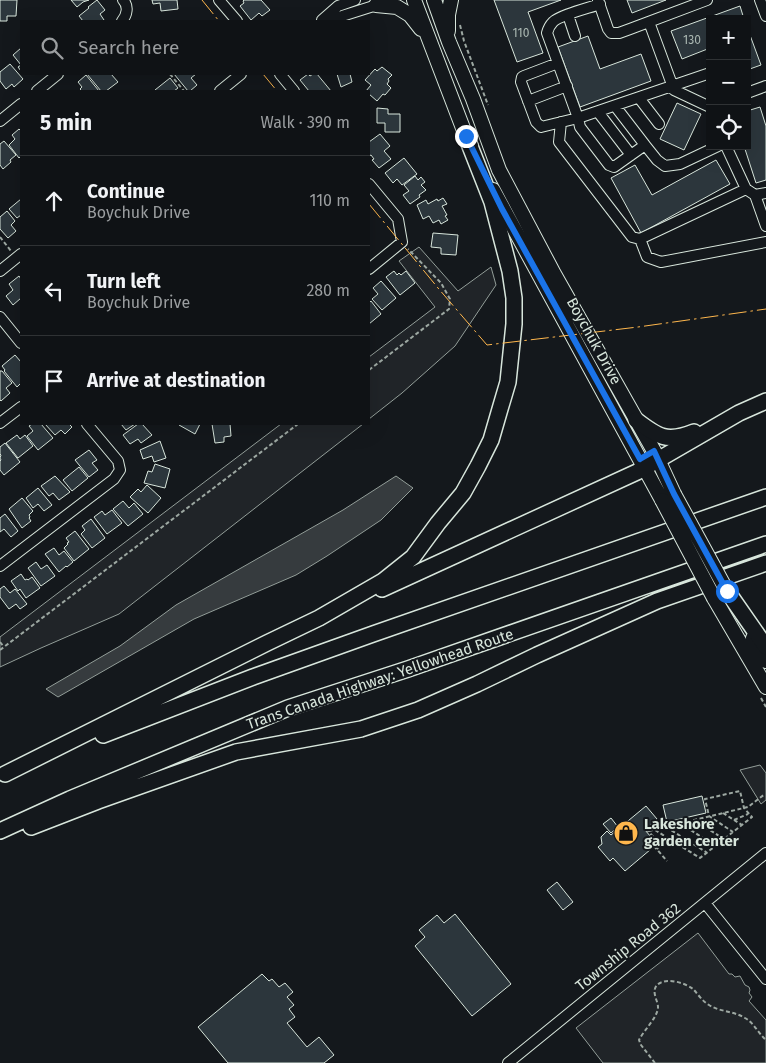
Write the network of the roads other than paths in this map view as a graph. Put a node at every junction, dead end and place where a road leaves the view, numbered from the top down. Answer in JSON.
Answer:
{"nodes":[{"id":1,"x":123,"y":0,"type":"edge"},
{"id":2,"x":219,"y":0,"type":"edge"},
{"id":3,"x":355,"y":0,"type":"edge"},
{"id":4,"x":414,"y":0,"type":"edge"},
{"id":5,"x":434,"y":0,"type":"edge"},
{"id":6,"x":451,"y":0,"type":"edge"},
{"id":7,"x":707,"y":0,"type":"edge"},
{"id":8,"x":760,"y":0,"type":"edge"},
{"id":9,"x":383,"y":2,"type":"edge"},
{"id":10,"x":599,"y":2,"type":"edge"},
{"id":11,"x":568,"y":15,"type":"junction"},
{"id":12,"x":766,"y":16,"type":"edge"},
{"id":13,"x":123,"y":20,"type":"edge"},
{"id":14,"x":236,"y":20,"type":"edge"},
{"id":15,"x":323,"y":20,"type":"edge"},
{"id":16,"x":326,"y":20,"type":"edge"},
{"id":17,"x":649,"y":22,"type":"junction"},
{"id":18,"x":576,"y":36,"type":"dead end"},
{"id":19,"x":449,"y":42,"type":"junction"},
{"id":20,"x":433,"y":50,"type":"junction"},
{"id":21,"x":558,"y":63,"type":"junction"},
{"id":22,"x":706,"y":74,"type":"edge"},
{"id":23,"x":57,"y":75,"type":"edge"},
{"id":24,"x":240,"y":75,"type":"edge"},
{"id":25,"x":281,"y":75,"type":"edge"},
{"id":26,"x":567,"y":86,"type":"junction"},
{"id":27,"x":672,"y":86,"type":"junction"},
{"id":28,"x":766,"y":86,"type":"edge"},
{"id":29,"x":38,"y":90,"type":"edge"},
{"id":30,"x":221,"y":90,"type":"edge"},
{"id":31,"x":293,"y":90,"type":"edge"},
{"id":32,"x":751,"y":92,"type":"edge"},
{"id":33,"x":639,"y":98,"type":"junction"},
{"id":34,"x":528,"y":101,"type":"junction"},
{"id":35,"x":20,"y":105,"type":"edge"},
{"id":36,"x":706,"y":105,"type":"edge"},
{"id":37,"x":616,"y":106,"type":"junction"},
{"id":38,"x":598,"y":112,"type":"junction"},
{"id":39,"x":578,"y":118,"type":"junction"},
{"id":40,"x":0,"y":121,"type":"edge"},
{"id":41,"x":561,"y":122,"type":"junction"},
{"id":42,"x":659,"y":124,"type":"dead end"},
{"id":43,"x":466,"y":136,"type":"junction"},
{"id":44,"x":645,"y":145,"type":"junction"},
{"id":45,"x":710,"y":150,"type":"edge"},
{"id":46,"x":728,"y":150,"type":"edge"},
{"id":47,"x":631,"y":155,"type":"junction"},
{"id":48,"x":370,"y":185,"type":"edge"},
{"id":49,"x":746,"y":189,"type":"junction"},
{"id":50,"x":766,"y":192,"type":"edge"},
{"id":51,"x":755,"y":195,"type":"junction"},
{"id":52,"x":766,"y":226,"type":"edge"},
{"id":53,"x":640,"y":239,"type":"junction"},
{"id":54,"x":766,"y":242,"type":"edge"},
{"id":55,"x":20,"y":255,"type":"edge"},
{"id":56,"x":370,"y":268,"type":"edge"},
{"id":57,"x":0,"y":271,"type":"edge"},
{"id":58,"x":0,"y":317,"type":"edge"},
{"id":59,"x":20,"y":342,"type":"edge"},
{"id":60,"x":766,"y":401,"type":"edge"},
{"id":61,"x":20,"y":408,"type":"edge"},
{"id":62,"x":739,"y":413,"type":"junction"},
{"id":63,"x":636,"y":420,"type":"junction"},
{"id":64,"x":0,"y":423,"type":"edge"},
{"id":65,"x":88,"y":425,"type":"edge"},
{"id":66,"x":651,"y":464,"type":"junction"},
{"id":67,"x":766,"y":497,"type":"edge"},
{"id":68,"x":766,"y":544,"type":"edge"},
{"id":69,"x":766,"y":563,"type":"edge"},
{"id":70,"x":0,"y":566,"type":"edge"},
{"id":71,"x":720,"y":594,"type":"junction"},
{"id":72,"x":319,"y":618,"type":"junction"},
{"id":73,"x":766,"y":647,"type":"edge"},
{"id":74,"x":766,"y":661,"type":"edge"},
{"id":75,"x":766,"y":688,"type":"edge"},
{"id":76,"x":2,"y":775,"type":"edge"},
{"id":77,"x":0,"y":832,"type":"edge"},
{"id":78,"x":0,"y":839,"type":"edge"},
{"id":79,"x":766,"y":853,"type":"edge"},
{"id":80,"x":705,"y":903,"type":"junction"},
{"id":81,"x":766,"y":979,"type":"edge"},
{"id":82,"x":508,"y":1063,"type":"edge"}],
"edges":[{"from":1,"to":13,"type":"street"},
{"from":2,"to":14,"type":"street"},
{"from":3,"to":15,"type":"street"},
{"from":4,"to":20,"type":"main road","name":"Boychuk Drive"},
{"from":5,"to":19,"type":"main road","name":"Boychuk Drive"},
{"from":6,"to":19,"type":"main road"},
{"from":7,"to":17,"type":"street"},
{"from":8,"to":12,"type":"street"},
{"from":9,"to":16,"type":"street"},
{"from":9,"to":20,"type":"main road"},
{"from":10,"to":11,"type":"street"},
{"from":10,"to":17,"type":"street"},
{"from":11,"to":18,"type":"street"},
{"from":11,"to":21,"type":"street"},
{"from":17,"to":27,"type":"street"},
{"from":19,"to":63,"type":"main road","name":"Boychuk Drive"},
{"from":20,"to":43,"type":"main road","name":"Boychuk Drive"},
{"from":21,"to":26,"type":"street"},
{"from":21,"to":34,"type":"street"},
{"from":22,"to":27,"type":"street"},
{"from":23,"to":29,"type":"street"},
{"from":24,"to":30,"type":"street"},
{"from":25,"to":31,"type":"street"},
{"from":26,"to":34,"type":"street"},
{"from":26,"to":39,"type":"street"},
{"from":27,"to":33,"type":"street"},
{"from":27,"to":36,"type":"street"},
{"from":28,"to":32,"type":"street"},
{"from":33,"to":37,"type":"street"},
{"from":33,"to":42,"type":"street"},
{"from":34,"to":41,"type":"street"},
{"from":35,"to":40,"type":"street"},
{"from":37,"to":38,"type":"street"},
{"from":37,"to":44,"type":"street"},
{"from":38,"to":39,"type":"street"},
{"from":38,"to":47,"type":"street"},
{"from":39,"to":41,"type":"street"},
{"from":39,"to":47,"type":"street"},
{"from":41,"to":53,"type":"street"},
{"from":43,"to":66,"type":"main road","name":"Boychuk Drive"},
{"from":43,"to":72,"type":"highway"},
{"from":44,"to":45,"type":"street"},
{"from":44,"to":47,"type":"street"},
{"from":46,"to":49,"type":"street"},
{"from":48,"to":56,"type":"street"},
{"from":49,"to":51,"type":"street"},
{"from":49,"to":53,"type":"street"},
{"from":50,"to":51,"type":"street"},
{"from":51,"to":52,"type":"street"},
{"from":53,"to":54,"type":"street"},
{"from":55,"to":57,"type":"street"},
{"from":58,"to":59,"type":"street"},
{"from":60,"to":62,"type":"highway"},
{"from":61,"to":64,"type":"street"},
{"from":62,"to":63,"type":"highway"},
{"from":62,"to":66,"type":"highway"},
{"from":63,"to":66,"type":"main road","name":"Boychuk Drive"},
{"from":65,"to":70,"type":"street"},
{"from":66,"to":71,"type":"main road","name":"Boychuk Drive","bridge":true},
{"from":66,"to":72,"type":"highway"},
{"from":67,"to":76,"type":"highway"},
{"from":68,"to":77,"type":"highway","name":"Trans Canada Highway: Yellowhead Route"},
{"from":69,"to":78,"type":"highway"},
{"from":71,"to":73,"type":"highway"},
{"from":71,"to":74,"type":"main road","name":"Boychuk Drive"},
{"from":71,"to":75,"type":"main road","name":"Boychuk Drive"},
{"from":72,"to":76,"type":"highway"},
{"from":79,"to":80,"type":"street","name":"Township Road 362"},
{"from":80,"to":81,"type":"street"},
{"from":80,"to":82,"type":"street","name":"Township Road 362"}]}
